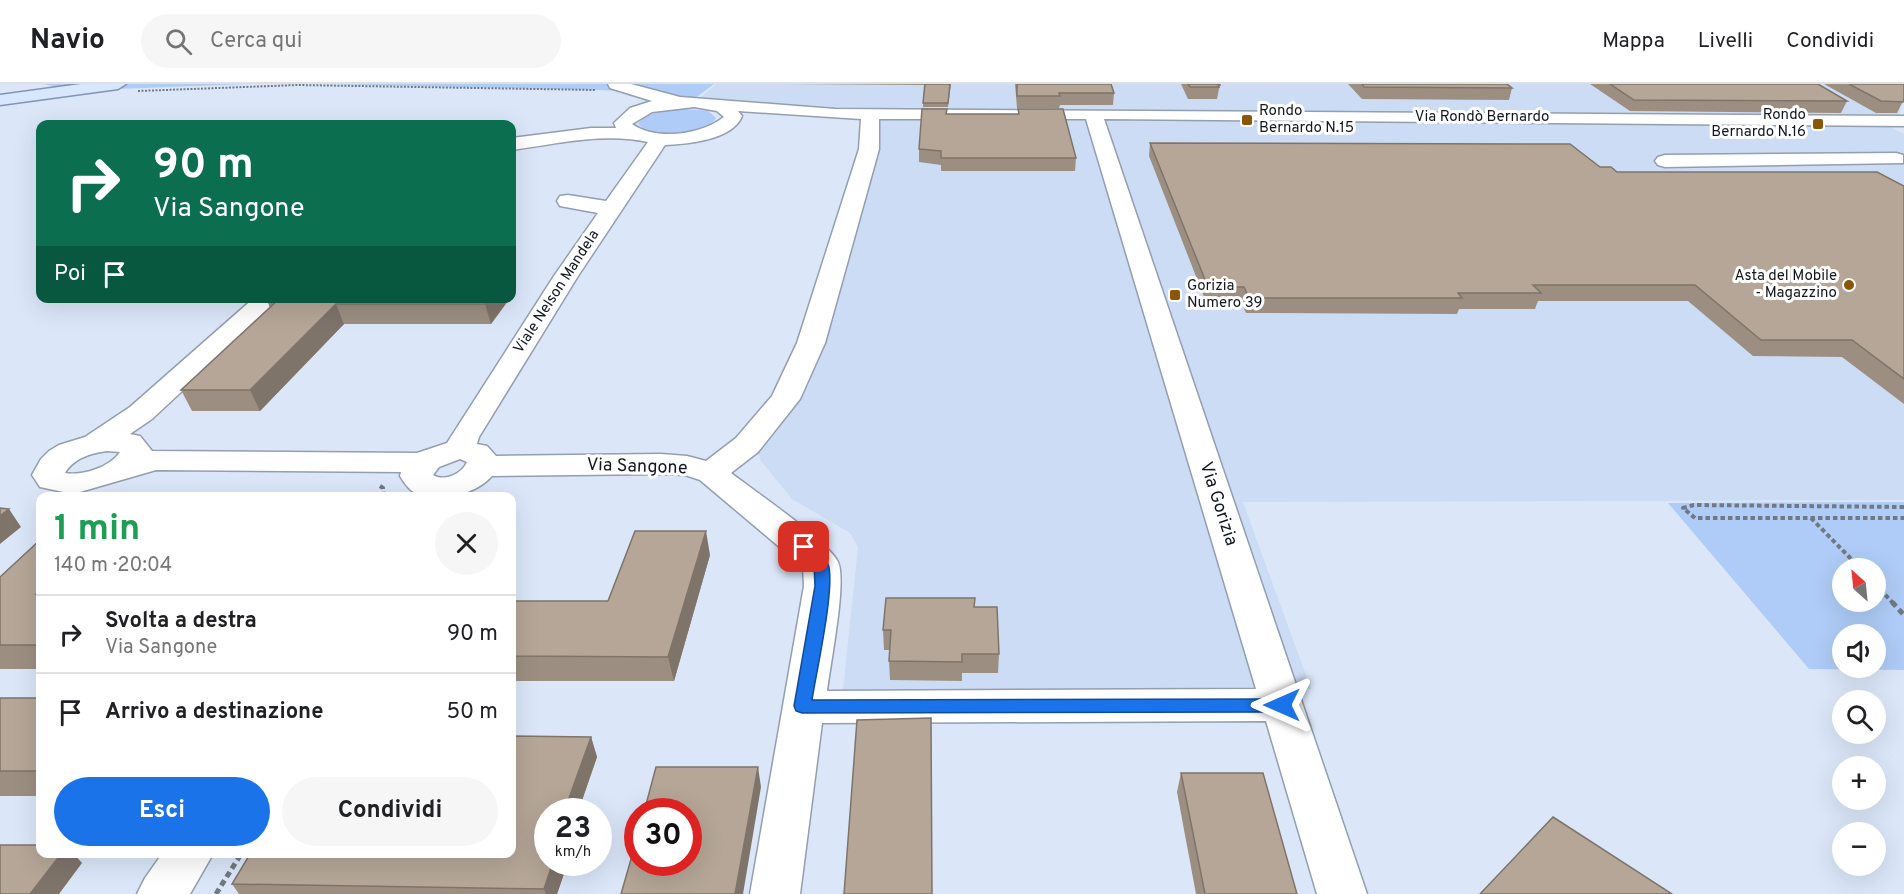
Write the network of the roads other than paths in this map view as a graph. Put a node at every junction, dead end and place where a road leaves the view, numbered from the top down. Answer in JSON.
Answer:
{"nodes":[{"id":1,"x":616,"y":84,"type":"edge"},
{"id":2,"x":124,"y":87,"type":"edge"},
{"id":3,"x":727,"y":94,"type":"dead end"},
{"id":4,"x":0,"y":100,"type":"edge"},
{"id":5,"x":1837,"y":101,"type":"edge"},
{"id":6,"x":681,"y":103,"type":"junction"},
{"id":7,"x":705,"y":103,"type":"junction"},
{"id":8,"x":870,"y":113,"type":"junction"},
{"id":9,"x":949,"y":114,"type":"junction"},
{"id":10,"x":1093,"y":114,"type":"junction"},
{"id":11,"x":1832,"y":120,"type":"junction"},
{"id":12,"x":1871,"y":120,"type":"junction"},
{"id":13,"x":1904,"y":121,"type":"edge"},
{"id":14,"x":632,"y":132,"type":"junction"},
{"id":15,"x":660,"y":138,"type":"junction"},
{"id":16,"x":516,"y":143,"type":"edge"},
{"id":17,"x":1665,"y":161,"type":"dead end"},
{"id":18,"x":1900,"y":161,"type":"edge"},
{"id":19,"x":568,"y":201,"type":"dead end"},
{"id":20,"x":610,"y":211,"type":"junction"},
{"id":21,"x":264,"y":303,"type":"edge"},
{"id":22,"x":141,"y":413,"type":"junction"},
{"id":23,"x":96,"y":443,"type":"junction"},
{"id":24,"x":134,"y":456,"type":"junction"},
{"id":25,"x":471,"y":458,"type":"junction"},
{"id":26,"x":711,"y":473,"type":"junction"},
{"id":27,"x":428,"y":482,"type":"edge"},
{"id":28,"x":1282,"y":705,"type":"junction"},
{"id":29,"x":802,"y":706,"type":"junction"},
{"id":30,"x":186,"y":858,"type":"edge"},
{"id":31,"x":162,"y":894,"type":"edge"},
{"id":32,"x":775,"y":894,"type":"edge"},
{"id":33,"x":1342,"y":894,"type":"edge"}],
"edges":[{"from":1,"to":6,"type":"street"},
{"from":2,"to":4,"type":"main road"},
{"from":3,"to":9,"type":"street"},
{"from":5,"to":12,"type":"street","name":"Via Rondò Bernardo"},
{"from":6,"to":7,"type":"street","name":"Via Rondò Bernardo"},
{"from":6,"to":14,"type":"street"},
{"from":7,"to":8,"type":"street","name":"Via Rondò Bernardo"},
{"from":7,"to":15,"type":"street"},
{"from":8,"to":9,"type":"street","name":"Via Rondò Bernardo"},
{"from":8,"to":26,"type":"street"},
{"from":9,"to":10,"type":"street","name":"Via Rondò Bernardo"},
{"from":10,"to":11,"type":"street","name":"Via Rondò Bernardo"},
{"from":10,"to":28,"type":"street","name":"Via Gorizia"},
{"from":11,"to":12,"type":"street","name":"Via Rondò Bernardo"},
{"from":11,"to":18,"type":"street"},
{"from":12,"to":13,"type":"street","name":"Via Rondò Bernardo"},
{"from":14,"to":15,"type":"street"},
{"from":14,"to":16,"type":"street"},
{"from":15,"to":20,"type":"street","name":"Viale Nelson Mandela"},
{"from":17,"to":18,"type":"street"},
{"from":19,"to":20,"type":"street"},
{"from":20,"to":25,"type":"street","name":"Viale Nelson Mandela"},
{"from":21,"to":22,"type":"street"},
{"from":22,"to":23,"type":"street"},
{"from":22,"to":24,"type":"street"},
{"from":23,"to":24,"type":"street"},
{"from":23,"to":24,"type":"street"},
{"from":24,"to":27,"type":"street"},
{"from":25,"to":26,"type":"street","name":"Via Sangone"},
{"from":25,"to":27,"type":"street"},
{"from":26,"to":29,"type":"street","name":"Via Sangone"},
{"from":28,"to":29,"type":"street"},
{"from":28,"to":33,"type":"street","name":"Via Gorizia"},
{"from":29,"to":32,"type":"street","name":"Via Sangone"},
{"from":30,"to":31,"type":"street"}]}
